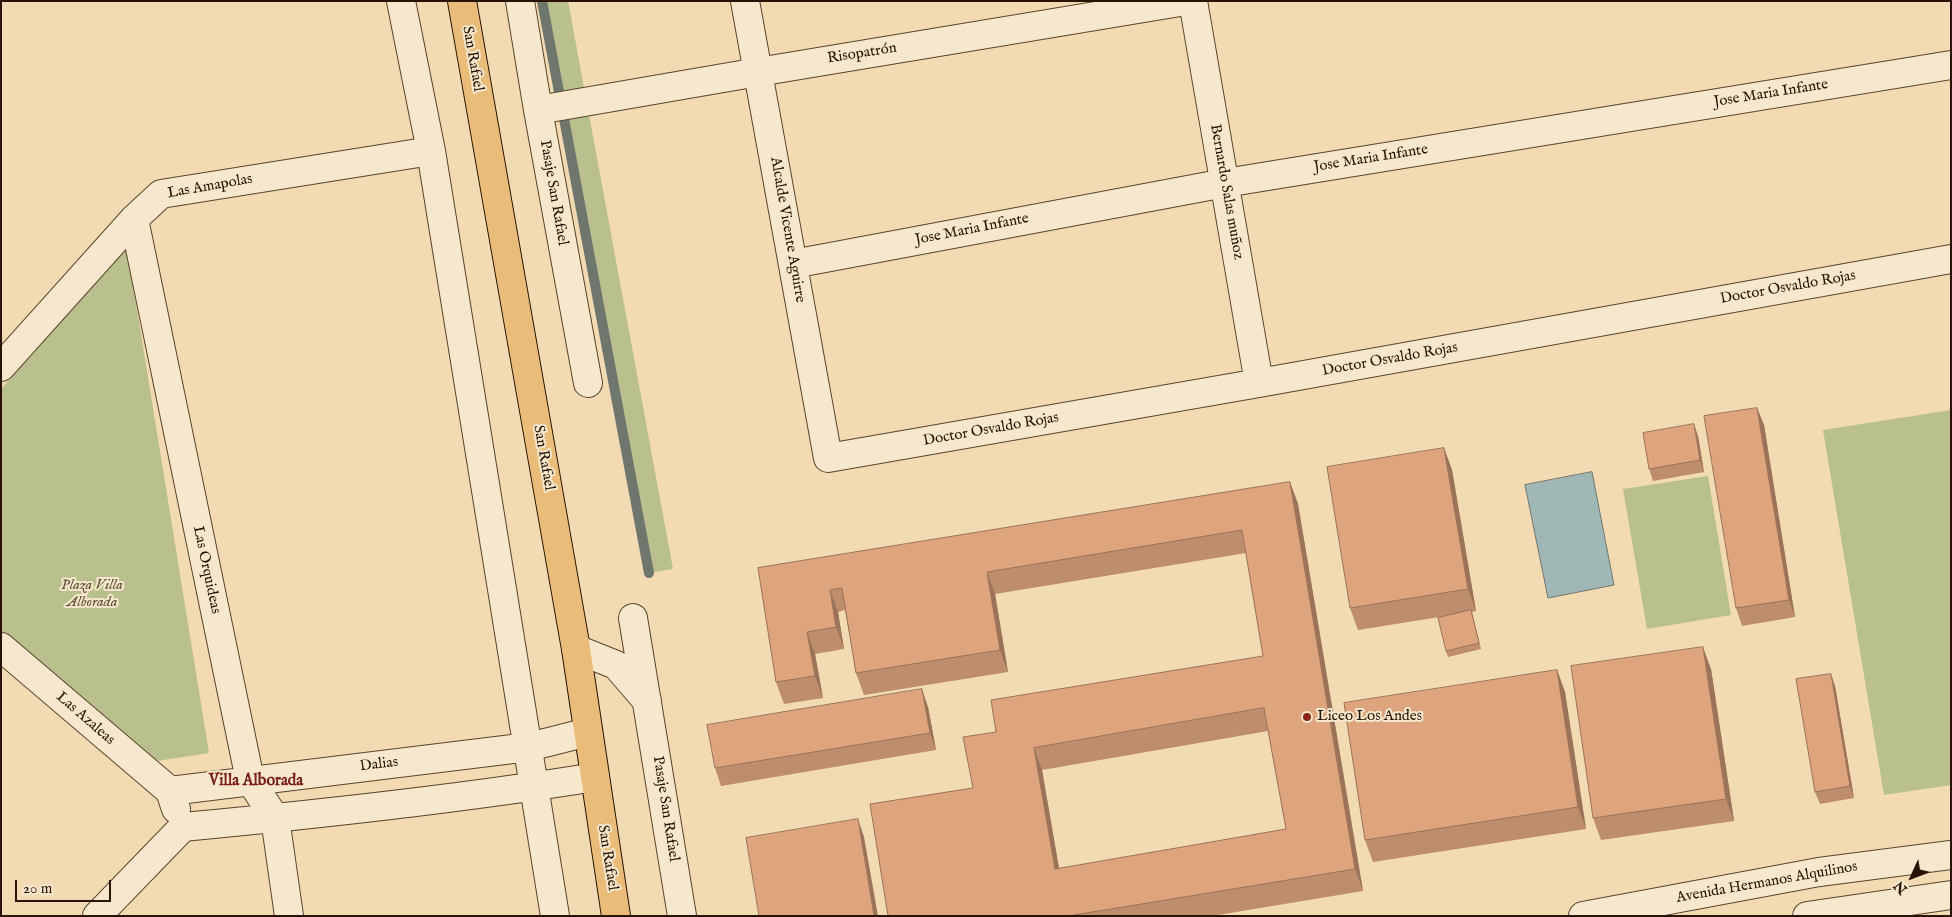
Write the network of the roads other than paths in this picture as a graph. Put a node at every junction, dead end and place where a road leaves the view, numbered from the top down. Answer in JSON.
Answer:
{"nodes":[{"id":1,"x":401,"y":1,"type":"edge"},
{"id":2,"x":462,"y":1,"type":"edge"},
{"id":3,"x":520,"y":1,"type":"edge"},
{"id":4,"x":745,"y":1,"type":"edge"},
{"id":5,"x":1186,"y":1,"type":"edge"},
{"id":6,"x":1194,"y":1,"type":"edge"},
{"id":7,"x":1951,"y":65,"type":"edge"},
{"id":8,"x":758,"y":72,"type":"junction"},
{"id":9,"x":538,"y":110,"type":"junction"},
{"id":10,"x":431,"y":151,"type":"junction"},
{"id":11,"x":1225,"y":183,"type":"junction"},
{"id":12,"x":134,"y":219,"type":"junction"},
{"id":13,"x":1951,"y":259,"type":"edge"},
{"id":14,"x":793,"y":264,"type":"junction"},
{"id":15,"x":1,"y":366,"type":"edge"},
{"id":16,"x":1259,"y":383,"type":"junction"},
{"id":17,"x":588,"y":384,"type":"dead end"},
{"id":18,"x":828,"y":458,"type":"joint"},
{"id":19,"x":633,"y":618,"type":"dead end"},
{"id":20,"x":1,"y":648,"type":"edge"},
{"id":21,"x":576,"y":648,"type":"junction"},
{"id":22,"x":648,"y":702,"type":"junction"},
{"id":23,"x":588,"y":732,"type":"junction"},
{"id":24,"x":529,"y":747,"type":"junction"},
{"id":25,"x":595,"y":777,"type":"junction"},
{"id":26,"x":250,"y":780,"type":"junction"},
{"id":27,"x":535,"y":787,"type":"junction"},
{"id":28,"x":170,"y":791,"type":"junction"},
{"id":29,"x":275,"y":818,"type":"junction"},
{"id":30,"x":183,"y":827,"type":"junction"},
{"id":31,"x":1951,"y":854,"type":"edge"},
{"id":32,"x":1819,"y":872,"type":"junction"},
{"id":33,"x":1951,"y":895,"type":"edge"},
{"id":34,"x":1637,"y":911,"type":"edge"},
{"id":35,"x":1821,"y":915,"type":"edge"},
{"id":36,"x":97,"y":916,"type":"edge"},
{"id":37,"x":290,"y":916,"type":"edge"},
{"id":38,"x":555,"y":916,"type":"edge"},
{"id":39,"x":616,"y":916,"type":"edge"},
{"id":40,"x":682,"y":916,"type":"edge"},
{"id":41,"x":1583,"y":916,"type":"edge"}],
"edges":[{"from":1,"to":10,"type":"street"},
{"from":2,"to":21,"type":"main road","name":"San Rafael"},
{"from":3,"to":9,"type":"street","name":"Pasaje San Rafael"},
{"from":4,"to":8,"type":"street","name":"Alcalde Vicente Aguirre"},
{"from":5,"to":8,"type":"street","name":"Risopatrón"},
{"from":6,"to":11,"type":"street","name":"Bernardo Salas muñoz"},
{"from":7,"to":11,"type":"street","name":"Jose Maria Infante"},
{"from":8,"to":9,"type":"street","name":"Risopatrón"},
{"from":8,"to":14,"type":"street","name":"Alcalde Vicente Aguirre"},
{"from":9,"to":17,"type":"street","name":"Pasaje San Rafael"},
{"from":10,"to":12,"type":"street","name":"Las Amapolas"},
{"from":10,"to":24,"type":"street"},
{"from":11,"to":14,"type":"street","name":"Jose Maria Infante"},
{"from":11,"to":16,"type":"street","name":"Bernardo Salas muñoz"},
{"from":12,"to":15,"type":"street","name":"Las Amapolas"},
{"from":12,"to":26,"type":"street","name":"Las Orquideas"},
{"from":13,"to":16,"type":"street","name":"Doctor Osvaldo Rojas"},
{"from":14,"to":18,"type":"street","name":"Alcalde Vicente Aguirre"},
{"from":16,"to":18,"type":"street","name":"Doctor Osvaldo Rojas"},
{"from":19,"to":22,"type":"street","name":"Pasaje San Rafael"},
{"from":20,"to":28,"type":"street","name":"Las Azaleas"},
{"from":21,"to":22,"type":"street"},
{"from":21,"to":23,"type":"main road","name":"San Rafael"},
{"from":22,"to":40,"type":"street","name":"Pasaje San Rafael"},
{"from":23,"to":24,"type":"street","name":"Dalias"},
{"from":23,"to":25,"type":"main road","name":"San Rafael"},
{"from":24,"to":26,"type":"street","name":"Dalias"},
{"from":24,"to":27,"type":"street"},
{"from":25,"to":27,"type":"street"},
{"from":25,"to":39,"type":"main road","name":"San Rafael"},
{"from":26,"to":28,"type":"street","name":"Dalias"},
{"from":26,"to":29,"type":"street","name":"Las Orquideas"},
{"from":27,"to":29,"type":"street"},
{"from":27,"to":38,"type":"street"},
{"from":28,"to":30,"type":"street"},
{"from":29,"to":30,"type":"street"},
{"from":29,"to":37,"type":"street","name":"Las Orquideas"},
{"from":30,"to":36,"type":"street"},
{"from":31,"to":32,"type":"street","name":"Avenida Hermanos Alquilinos"},
{"from":32,"to":34,"type":"street","name":"Avenida Hermanos Alquilinos"},
{"from":32,"to":35,"type":"street"},
{"from":33,"to":35,"type":"street"},
{"from":34,"to":41,"type":"street","name":"Avenida Hermanos Alquilinos"}]}
